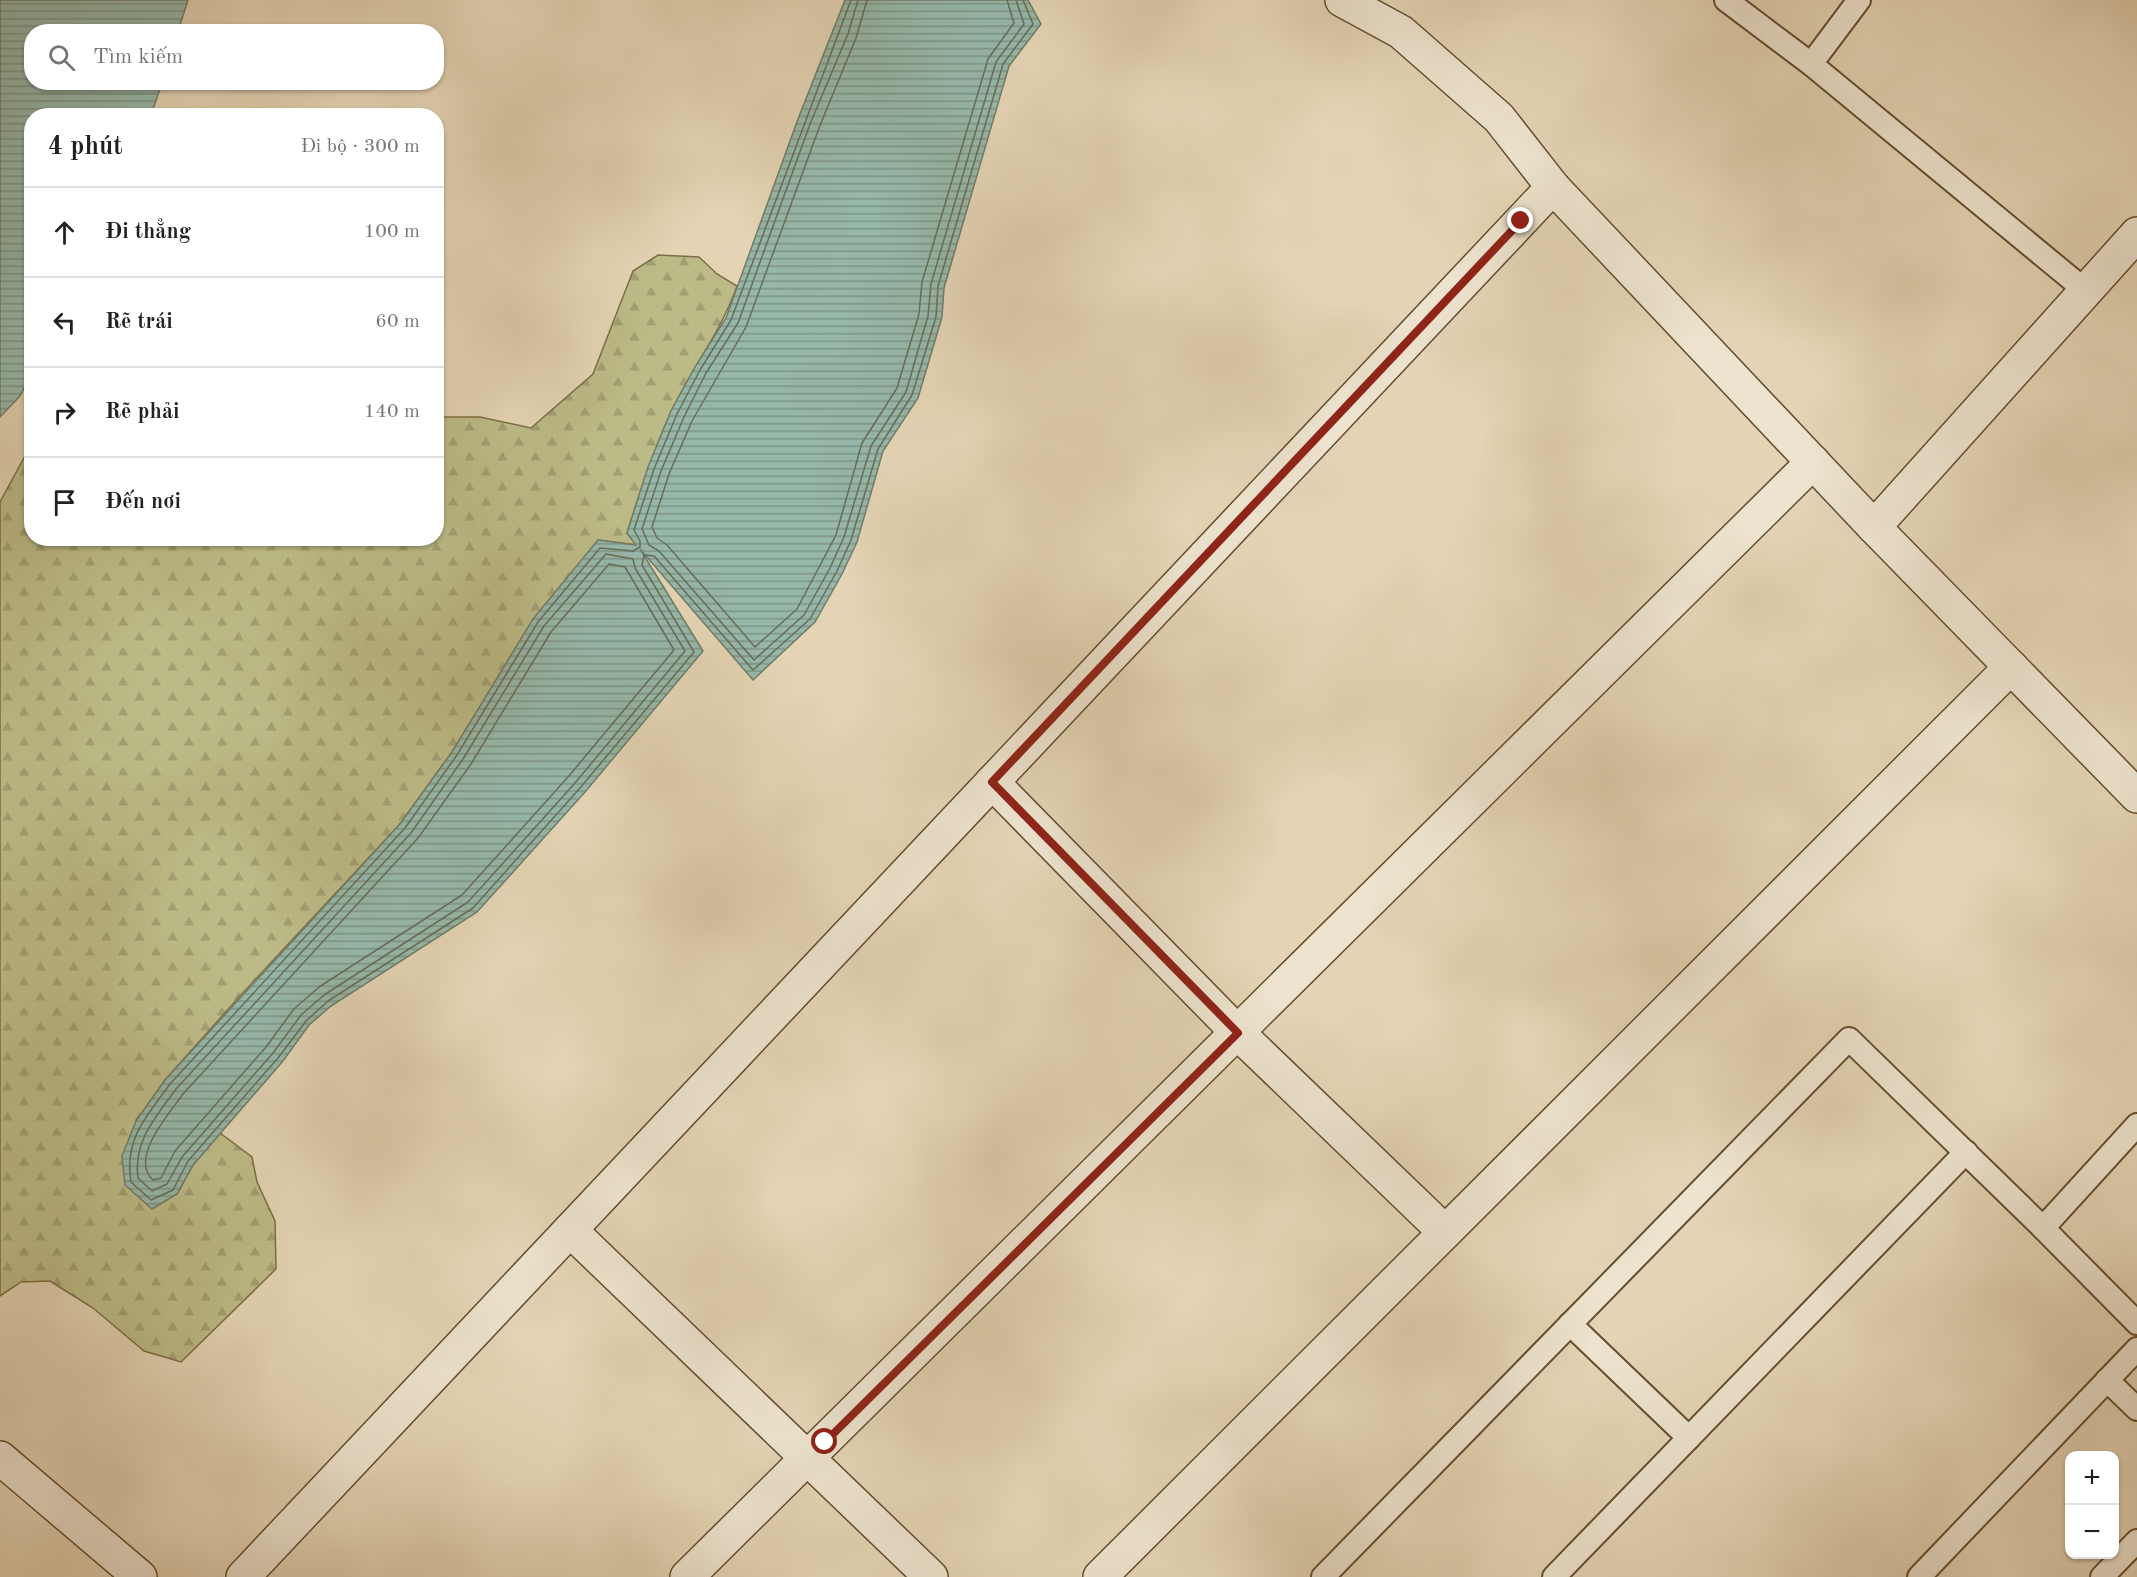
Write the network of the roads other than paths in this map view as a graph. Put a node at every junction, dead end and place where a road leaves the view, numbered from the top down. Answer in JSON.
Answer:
{"nodes":[{"id":1,"x":1342,"y":0,"type":"edge"},
{"id":2,"x":1726,"y":0,"type":"edge"},
{"id":3,"x":1859,"y":0,"type":"edge"},
{"id":4,"x":1811,"y":64,"type":"junction"},
{"id":5,"x":1553,"y":187,"type":"junction"},
{"id":6,"x":2137,"y":234,"type":"edge"},
{"id":7,"x":2086,"y":291,"type":"junction"},
{"id":8,"x":1813,"y":462,"type":"junction"},
{"id":9,"x":1874,"y":527,"type":"junction"},
{"id":10,"x":2011,"y":667,"type":"junction"},
{"id":11,"x":992,"y":782,"type":"junction"},
{"id":12,"x":2137,"y":796,"type":"edge"},
{"id":13,"x":1238,"y":1033,"type":"junction"},
{"id":14,"x":2137,"y":1125,"type":"edge"},
{"id":15,"x":1966,"y":1152,"type":"junction"},
{"id":16,"x":2043,"y":1228,"type":"junction"},
{"id":17,"x":570,"y":1230,"type":"junction"},
{"id":18,"x":1445,"y":1232,"type":"junction"},
{"id":19,"x":2137,"y":1323,"type":"edge"},
{"id":20,"x":1570,"y":1324,"type":"junction"},
{"id":21,"x":2137,"y":1349,"type":"edge"},
{"id":22,"x":2107,"y":1380,"type":"junction"},
{"id":23,"x":2137,"y":1409,"type":"edge"},
{"id":24,"x":1689,"y":1438,"type":"junction"},
{"id":25,"x":0,"y":1458,"type":"edge"},
{"id":26,"x":808,"y":1458,"type":"junction"},
{"id":27,"x":2137,"y":1541,"type":"edge"},
{"id":28,"x":140,"y":1577,"type":"edge"},
{"id":29,"x":243,"y":1577,"type":"edge"},
{"id":30,"x":687,"y":1577,"type":"edge"},
{"id":31,"x":932,"y":1577,"type":"edge"},
{"id":32,"x":1100,"y":1577,"type":"edge"},
{"id":33,"x":1323,"y":1577,"type":"edge"},
{"id":34,"x":1554,"y":1577,"type":"edge"},
{"id":35,"x":1919,"y":1577,"type":"edge"},
{"id":36,"x":2103,"y":1577,"type":"edge"}],
"edges":[{"from":1,"to":5,"type":"street"},
{"from":2,"to":4,"type":"lane"},
{"from":3,"to":4,"type":"lane"},
{"from":4,"to":7,"type":"lane"},
{"from":5,"to":8,"type":"street"},
{"from":5,"to":11,"type":"street"},
{"from":6,"to":7,"type":"street"},
{"from":7,"to":9,"type":"street"},
{"from":8,"to":9,"type":"street"},
{"from":8,"to":13,"type":"street"},
{"from":9,"to":10,"type":"street"},
{"from":10,"to":12,"type":"street"},
{"from":10,"to":18,"type":"street"},
{"from":11,"to":13,"type":"street"},
{"from":11,"to":17,"type":"street"},
{"from":13,"to":18,"type":"street"},
{"from":13,"to":26,"type":"street"},
{"from":14,"to":16,"type":"lane"},
{"from":15,"to":16,"type":"lane"},
{"from":15,"to":20,"type":"lane"},
{"from":15,"to":24,"type":"lane"},
{"from":16,"to":19,"type":"lane"},
{"from":17,"to":26,"type":"street"},
{"from":17,"to":29,"type":"street"},
{"from":18,"to":32,"type":"street"},
{"from":20,"to":24,"type":"lane"},
{"from":20,"to":33,"type":"lane"},
{"from":21,"to":22,"type":"lane"},
{"from":22,"to":23,"type":"lane"},
{"from":22,"to":35,"type":"lane"},
{"from":24,"to":34,"type":"lane"},
{"from":25,"to":28,"type":"street"},
{"from":26,"to":30,"type":"street"},
{"from":26,"to":31,"type":"street"},
{"from":27,"to":36,"type":"lane"}]}
